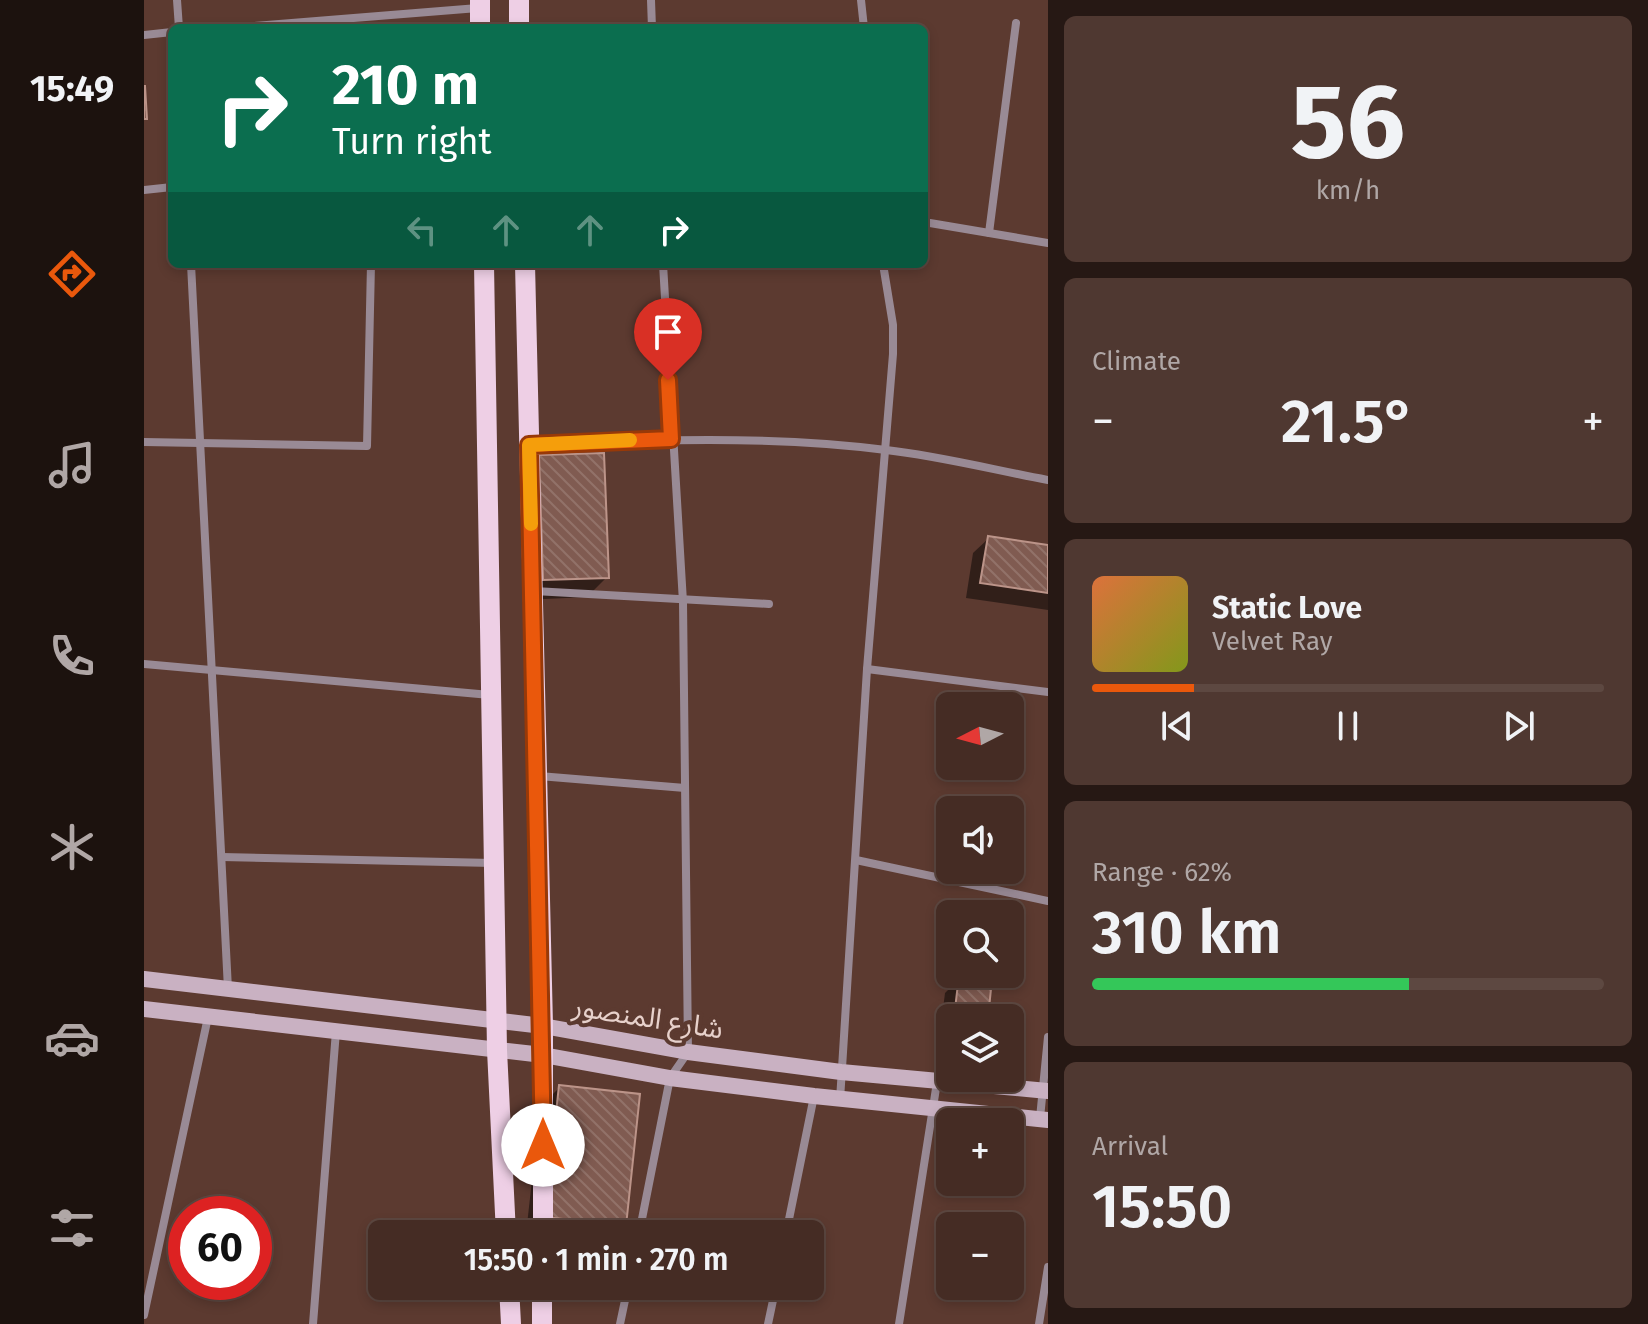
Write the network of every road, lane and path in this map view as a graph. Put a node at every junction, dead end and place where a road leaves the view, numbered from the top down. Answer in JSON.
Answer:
{"nodes":[{"id":1,"x":177,"y":0,"type":"edge"},
{"id":2,"x":519,"y":0,"type":"edge"},
{"id":3,"x":651,"y":0,"type":"edge"},
{"id":4,"x":861,"y":0,"type":"edge"},
{"id":5,"x":480,"y":12,"type":"edge"},
{"id":6,"x":1016,"y":23,"type":"dead end"},
{"id":7,"x":179,"y":24,"type":"edge"},
{"id":8,"x":291,"y":24,"type":"edge"},
{"id":9,"x":519,"y":24,"type":"edge"},
{"id":10,"x":652,"y":24,"type":"edge"},
{"id":11,"x":864,"y":24,"type":"edge"},
{"id":12,"x":168,"y":32,"type":"edge"},
{"id":13,"x":144,"y":35,"type":"edge"},
{"id":14,"x":168,"y":187,"type":"edge"},
{"id":15,"x":144,"y":190,"type":"edge"},
{"id":16,"x":928,"y":223,"type":"edge"},
{"id":17,"x":989,"y":233,"type":"junction"},
{"id":18,"x":1048,"y":243,"type":"edge"},
{"id":19,"x":191,"y":268,"type":"edge"},
{"id":20,"x":371,"y":268,"type":"edge"},
{"id":21,"x":484,"y":268,"type":"edge"},
{"id":22,"x":525,"y":268,"type":"edge"},
{"id":23,"x":663,"y":268,"type":"edge"},
{"id":24,"x":884,"y":268,"type":"edge"},
{"id":25,"x":671,"y":439,"type":"junction"},
{"id":26,"x":144,"y":442,"type":"edge"},
{"id":27,"x":200,"y":443,"type":"junction"},
{"id":28,"x":529,"y":445,"type":"junction"},
{"id":29,"x":886,"y":450,"type":"junction"},
{"id":30,"x":1048,"y":480,"type":"edge"},
{"id":31,"x":533,"y":591,"type":"junction"},
{"id":32,"x":683,"y":602,"type":"junction"},
{"id":33,"x":769,"y":604,"type":"dead end"},
{"id":34,"x":144,"y":664,"type":"edge"},
{"id":35,"x":867,"y":669,"type":"junction"},
{"id":36,"x":212,"y":673,"type":"junction"},
{"id":37,"x":1048,"y":692,"type":"edge"},
{"id":38,"x":491,"y":695,"type":"junction"},
{"id":39,"x":537,"y":776,"type":"junction"},
{"id":40,"x":685,"y":788,"type":"junction"},
{"id":41,"x":222,"y":857,"type":"junction"},
{"id":42,"x":856,"y":860,"type":"junction"},
{"id":43,"x":494,"y":863,"type":"junction"},
{"id":44,"x":1048,"y":901,"type":"edge"},
{"id":45,"x":144,"y":979,"type":"edge"},
{"id":46,"x":228,"y":989,"type":"junction"},
{"id":47,"x":144,"y":1009,"type":"edge"},
{"id":48,"x":208,"y":1016,"type":"junction"},
{"id":49,"x":496,"y":1021,"type":"junction"},
{"id":50,"x":543,"y":1026,"type":"junction"},
{"id":51,"x":336,"y":1031,"type":"junction"},
{"id":52,"x":1048,"y":1037,"type":"edge"},
{"id":53,"x":497,"y":1050,"type":"junction"},
{"id":54,"x":688,"y":1052,"type":"junction"},
{"id":55,"x":543,"y":1055,"type":"junction"},
{"id":56,"x":841,"y":1072,"type":"junction"},
{"id":57,"x":670,"y":1078,"type":"junction"},
{"id":58,"x":936,"y":1081,"type":"edge"},
{"id":59,"x":1024,"y":1089,"type":"edge"},
{"id":60,"x":936,"y":1090,"type":"edge"},
{"id":61,"x":1045,"y":1091,"type":"edge"},
{"id":62,"x":814,"y":1096,"type":"junction"},
{"id":63,"x":840,"y":1100,"type":"junction"},
{"id":64,"x":934,"y":1109,"type":"junction"},
{"id":65,"x":1044,"y":1119,"type":"edge"},
{"id":66,"x":505,"y":1220,"type":"edge"},
{"id":67,"x":543,"y":1220,"type":"edge"},
{"id":68,"x":642,"y":1220,"type":"edge"},
{"id":69,"x":789,"y":1220,"type":"edge"},
{"id":70,"x":1048,"y":1267,"type":"edge"},
{"id":71,"x":510,"y":1300,"type":"edge"},
{"id":72,"x":542,"y":1300,"type":"edge"},
{"id":73,"x":625,"y":1300,"type":"edge"},
{"id":74,"x":773,"y":1300,"type":"edge"},
{"id":75,"x":144,"y":1315,"type":"edge"},
{"id":76,"x":313,"y":1324,"type":"edge"},
{"id":77,"x":511,"y":1324,"type":"edge"},
{"id":78,"x":542,"y":1324,"type":"edge"},
{"id":79,"x":620,"y":1324,"type":"edge"},
{"id":80,"x":768,"y":1324,"type":"edge"},
{"id":81,"x":899,"y":1324,"type":"edge"},
{"id":82,"x":1039,"y":1324,"type":"edge"}],
"edges":[{"from":1,"to":7,"type":"street"},
{"from":2,"to":9,"type":"main road"},
{"from":3,"to":10,"type":"street"},
{"from":4,"to":11,"type":"street"},
{"from":5,"to":8,"type":"street"},
{"from":6,"to":17,"type":"street"},
{"from":12,"to":13,"type":"street"},
{"from":14,"to":15,"type":"street"},
{"from":16,"to":17,"type":"street"},
{"from":17,"to":18,"type":"street"},
{"from":19,"to":27,"type":"street"},
{"from":20,"to":27,"type":"street"},
{"from":21,"to":38,"type":"main road"},
{"from":22,"to":28,"type":"main road"},
{"from":23,"to":25,"type":"street"},
{"from":24,"to":29,"type":"street"},
{"from":25,"to":28,"type":"street"},
{"from":25,"to":29,"type":"street"},
{"from":25,"to":32,"type":"street"},
{"from":26,"to":27,"type":"street"},
{"from":27,"to":36,"type":"street"},
{"from":28,"to":31,"type":"main road"},
{"from":29,"to":30,"type":"street"},
{"from":29,"to":35,"type":"street"},
{"from":31,"to":32,"type":"street"},
{"from":31,"to":39,"type":"main road"},
{"from":32,"to":33,"type":"street"},
{"from":32,"to":40,"type":"street"},
{"from":34,"to":36,"type":"street"},
{"from":35,"to":37,"type":"street"},
{"from":35,"to":42,"type":"street"},
{"from":36,"to":38,"type":"street"},
{"from":36,"to":41,"type":"street"},
{"from":38,"to":43,"type":"main road"},
{"from":39,"to":40,"type":"street"},
{"from":39,"to":50,"type":"main road"},
{"from":40,"to":54,"type":"street"},
{"from":41,"to":43,"type":"street"},
{"from":41,"to":46,"type":"street"},
{"from":42,"to":44,"type":"street"},
{"from":42,"to":56,"type":"street"},
{"from":43,"to":49,"type":"main road"},
{"from":45,"to":46,"type":"street","name":"شارع المنصور"},
{"from":46,"to":49,"type":"street","name":"شارع المنصور"},
{"from":47,"to":48,"type":"street","name":"شارع المنصور"},
{"from":48,"to":51,"type":"street","name":"شارع المنصور"},
{"from":48,"to":75,"type":"street"},
{"from":49,"to":50,"type":"street","name":"شارع المنصور"},
{"from":49,"to":53,"type":"main road"},
{"from":50,"to":54,"type":"street","name":"شارع المنصور"},
{"from":50,"to":55,"type":"main road"},
{"from":51,"to":53,"type":"street","name":"شارع المنصور"},
{"from":51,"to":76,"type":"street"},
{"from":52,"to":61,"type":"street"},
{"from":53,"to":55,"type":"street","name":"شارع المنصور"},
{"from":53,"to":66,"type":"main road"},
{"from":54,"to":56,"type":"street","name":"شارع المنصور"},
{"from":54,"to":57,"type":"street"},
{"from":55,"to":57,"type":"street","name":"شارع المنصور"},
{"from":55,"to":67,"type":"main road"},
{"from":56,"to":58,"type":"street","name":"شارع المنصور"},
{"from":56,"to":63,"type":"street"},
{"from":57,"to":62,"type":"street","name":"شارع المنصور"},
{"from":57,"to":68,"type":"street"},
{"from":59,"to":61,"type":"street","name":"شارع المنصور"},
{"from":60,"to":64,"type":"street"},
{"from":61,"to":65,"type":"street"},
{"from":62,"to":63,"type":"street","name":"شارع المنصور"},
{"from":62,"to":69,"type":"street"},
{"from":63,"to":64,"type":"street","name":"شارع المنصور"},
{"from":64,"to":65,"type":"street","name":"شارع المنصور"},
{"from":64,"to":81,"type":"street"},
{"from":70,"to":82,"type":"street"},
{"from":71,"to":77,"type":"main road"},
{"from":72,"to":78,"type":"main road"},
{"from":73,"to":79,"type":"street"},
{"from":74,"to":80,"type":"street"}]}
